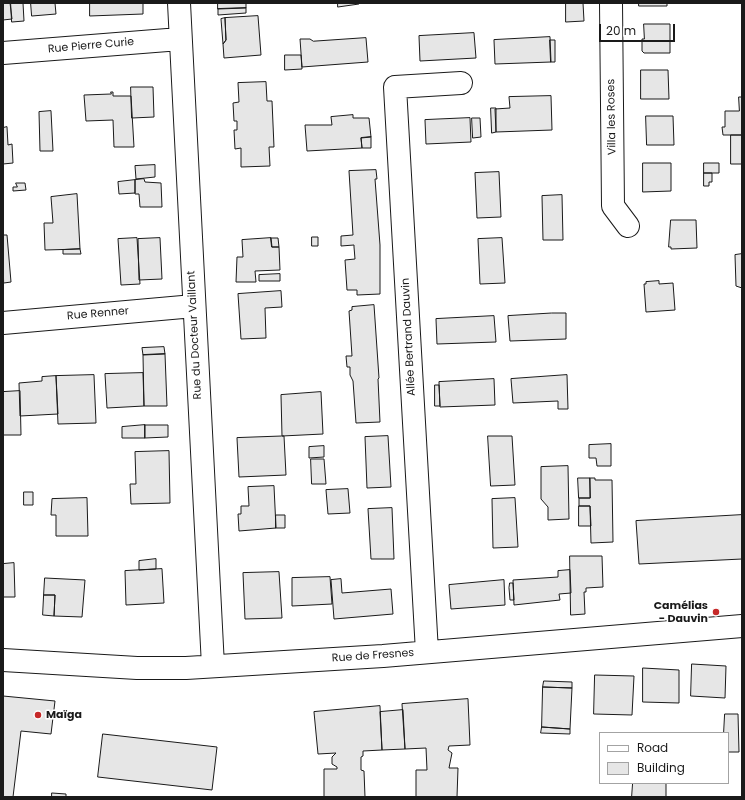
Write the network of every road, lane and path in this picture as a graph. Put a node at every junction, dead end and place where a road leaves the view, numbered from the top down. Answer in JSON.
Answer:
{"nodes":[{"id":1,"x":179,"y":3,"type":"edge"},
{"id":2,"x":611,"y":3,"type":"edge"},
{"id":3,"x":180,"y":38,"type":"junction"},
{"id":4,"x":3,"y":53,"type":"edge"},
{"id":5,"x":461,"y":83,"type":"dead end"},
{"id":6,"x":628,"y":226,"type":"dead end"},
{"id":7,"x":194,"y":306,"type":"junction"},
{"id":8,"x":3,"y":323,"type":"edge"},
{"id":9,"x":742,"y":626,"type":"edge"},
{"id":10,"x":427,"y":652,"type":"junction"},
{"id":11,"x":3,"y":660,"type":"edge"},
{"id":12,"x":214,"y":666,"type":"junction"}],
"edges":[{"from":1,"to":3,"type":"street","name":"Rue du Docteur Vaillant"},
{"from":2,"to":6,"type":"street","name":"Villa les Roses"},
{"from":3,"to":4,"type":"street","name":"Rue Pierre Curie"},
{"from":3,"to":7,"type":"street","name":"Rue du Docteur Vaillant"},
{"from":5,"to":10,"type":"street","name":"Allée Bertrand Dauvin"},
{"from":7,"to":8,"type":"street","name":"Rue Renner"},
{"from":7,"to":12,"type":"street","name":"Rue du Docteur Vaillant"},
{"from":9,"to":10,"type":"street","name":"Rue de Fresnes"},
{"from":10,"to":12,"type":"street","name":"Rue de Fresnes"},
{"from":11,"to":12,"type":"street","name":"Rue de Fresnes"}]}
